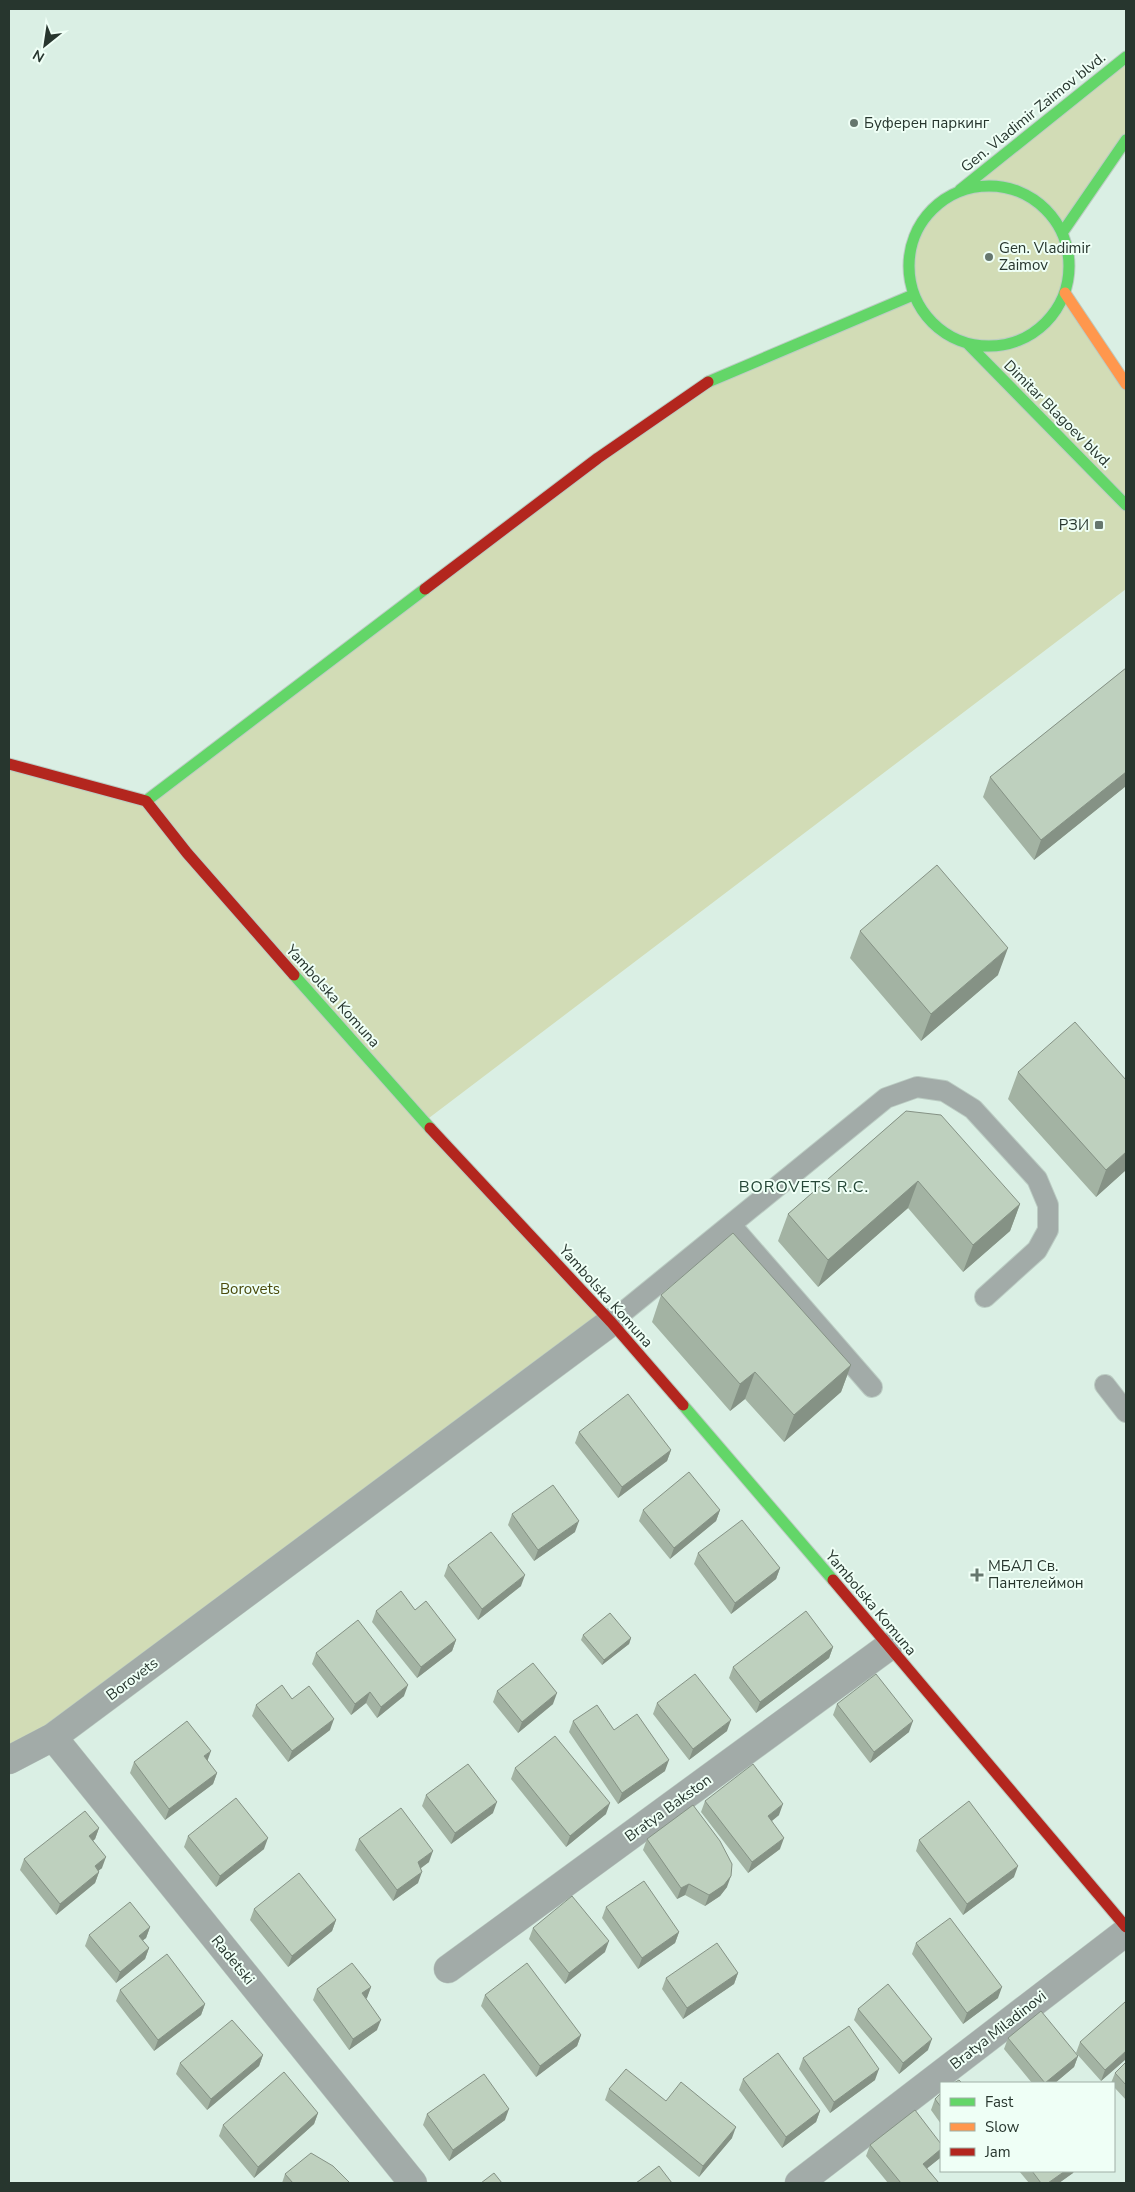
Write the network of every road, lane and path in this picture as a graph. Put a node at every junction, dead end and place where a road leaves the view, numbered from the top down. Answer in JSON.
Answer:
{"nodes":[{"id":1,"x":1126,"y":57,"type":"edge"},
{"id":2,"x":1126,"y":140,"type":"edge"},
{"id":3,"x":959,"y":191,"type":"junction"},
{"id":4,"x":1062,"y":233,"type":"junction"},
{"id":5,"x":1064,"y":293,"type":"junction"},
{"id":6,"x":913,"y":295,"type":"junction"},
{"id":7,"x":968,"y":344,"type":"junction"},
{"id":8,"x":1126,"y":384,"type":"edge"},
{"id":9,"x":1126,"y":505,"type":"edge"},
{"id":10,"x":9,"y":764,"type":"edge"},
{"id":11,"x":146,"y":801,"type":"junction"},
{"id":12,"x":730,"y":1225,"type":"junction"},
{"id":13,"x":984,"y":1297,"type":"dead end"},
{"id":14,"x":611,"y":1322,"type":"junction"},
{"id":15,"x":1105,"y":1385,"type":"dead end"},
{"id":16,"x":872,"y":1387,"type":"dead end"},
{"id":17,"x":1126,"y":1412,"type":"edge"},
{"id":18,"x":888,"y":1647,"type":"junction"},
{"id":19,"x":53,"y":1737,"type":"junction"},
{"id":20,"x":9,"y":1760,"type":"edge"},
{"id":21,"x":1126,"y":1927,"type":"edge"},
{"id":22,"x":1126,"y":1932,"type":"edge"},
{"id":23,"x":448,"y":1969,"type":"dead end"},
{"id":24,"x":413,"y":2183,"type":"edge"},
{"id":25,"x":799,"y":2183,"type":"edge"}],
"edges":[{"from":1,"to":3,"type":"street","name":"Gen. Vladimir Zaimov blvd."},
{"from":2,"to":4,"type":"street"},
{"from":3,"to":4,"type":"street"},
{"from":3,"to":6,"type":"street"},
{"from":4,"to":5,"type":"street"},
{"from":5,"to":7,"type":"street"},
{"from":5,"to":8,"type":"street"},
{"from":6,"to":7,"type":"street"},
{"from":6,"to":11,"type":"street"},
{"from":7,"to":9,"type":"street","name":"Dimitar Blagoev blvd."},
{"from":10,"to":11,"type":"street"},
{"from":11,"to":14,"type":"street","name":"Yambolska Komuna"},
{"from":12,"to":13,"type":"lane"},
{"from":12,"to":14,"type":"lane"},
{"from":12,"to":16,"type":"lane"},
{"from":14,"to":18,"type":"street","name":"Yambolska Komuna"},
{"from":14,"to":19,"type":"street","name":"Borovets"},
{"from":15,"to":17,"type":"lane"},
{"from":18,"to":21,"type":"street","name":"Yambolska Komuna"},
{"from":18,"to":23,"type":"street","name":"Bratya Bakston"},
{"from":19,"to":20,"type":"street","name":"Borovets"},
{"from":19,"to":24,"type":"street","name":"Radetski"},
{"from":22,"to":25,"type":"street","name":"Bratya Miladinovi"}]}
